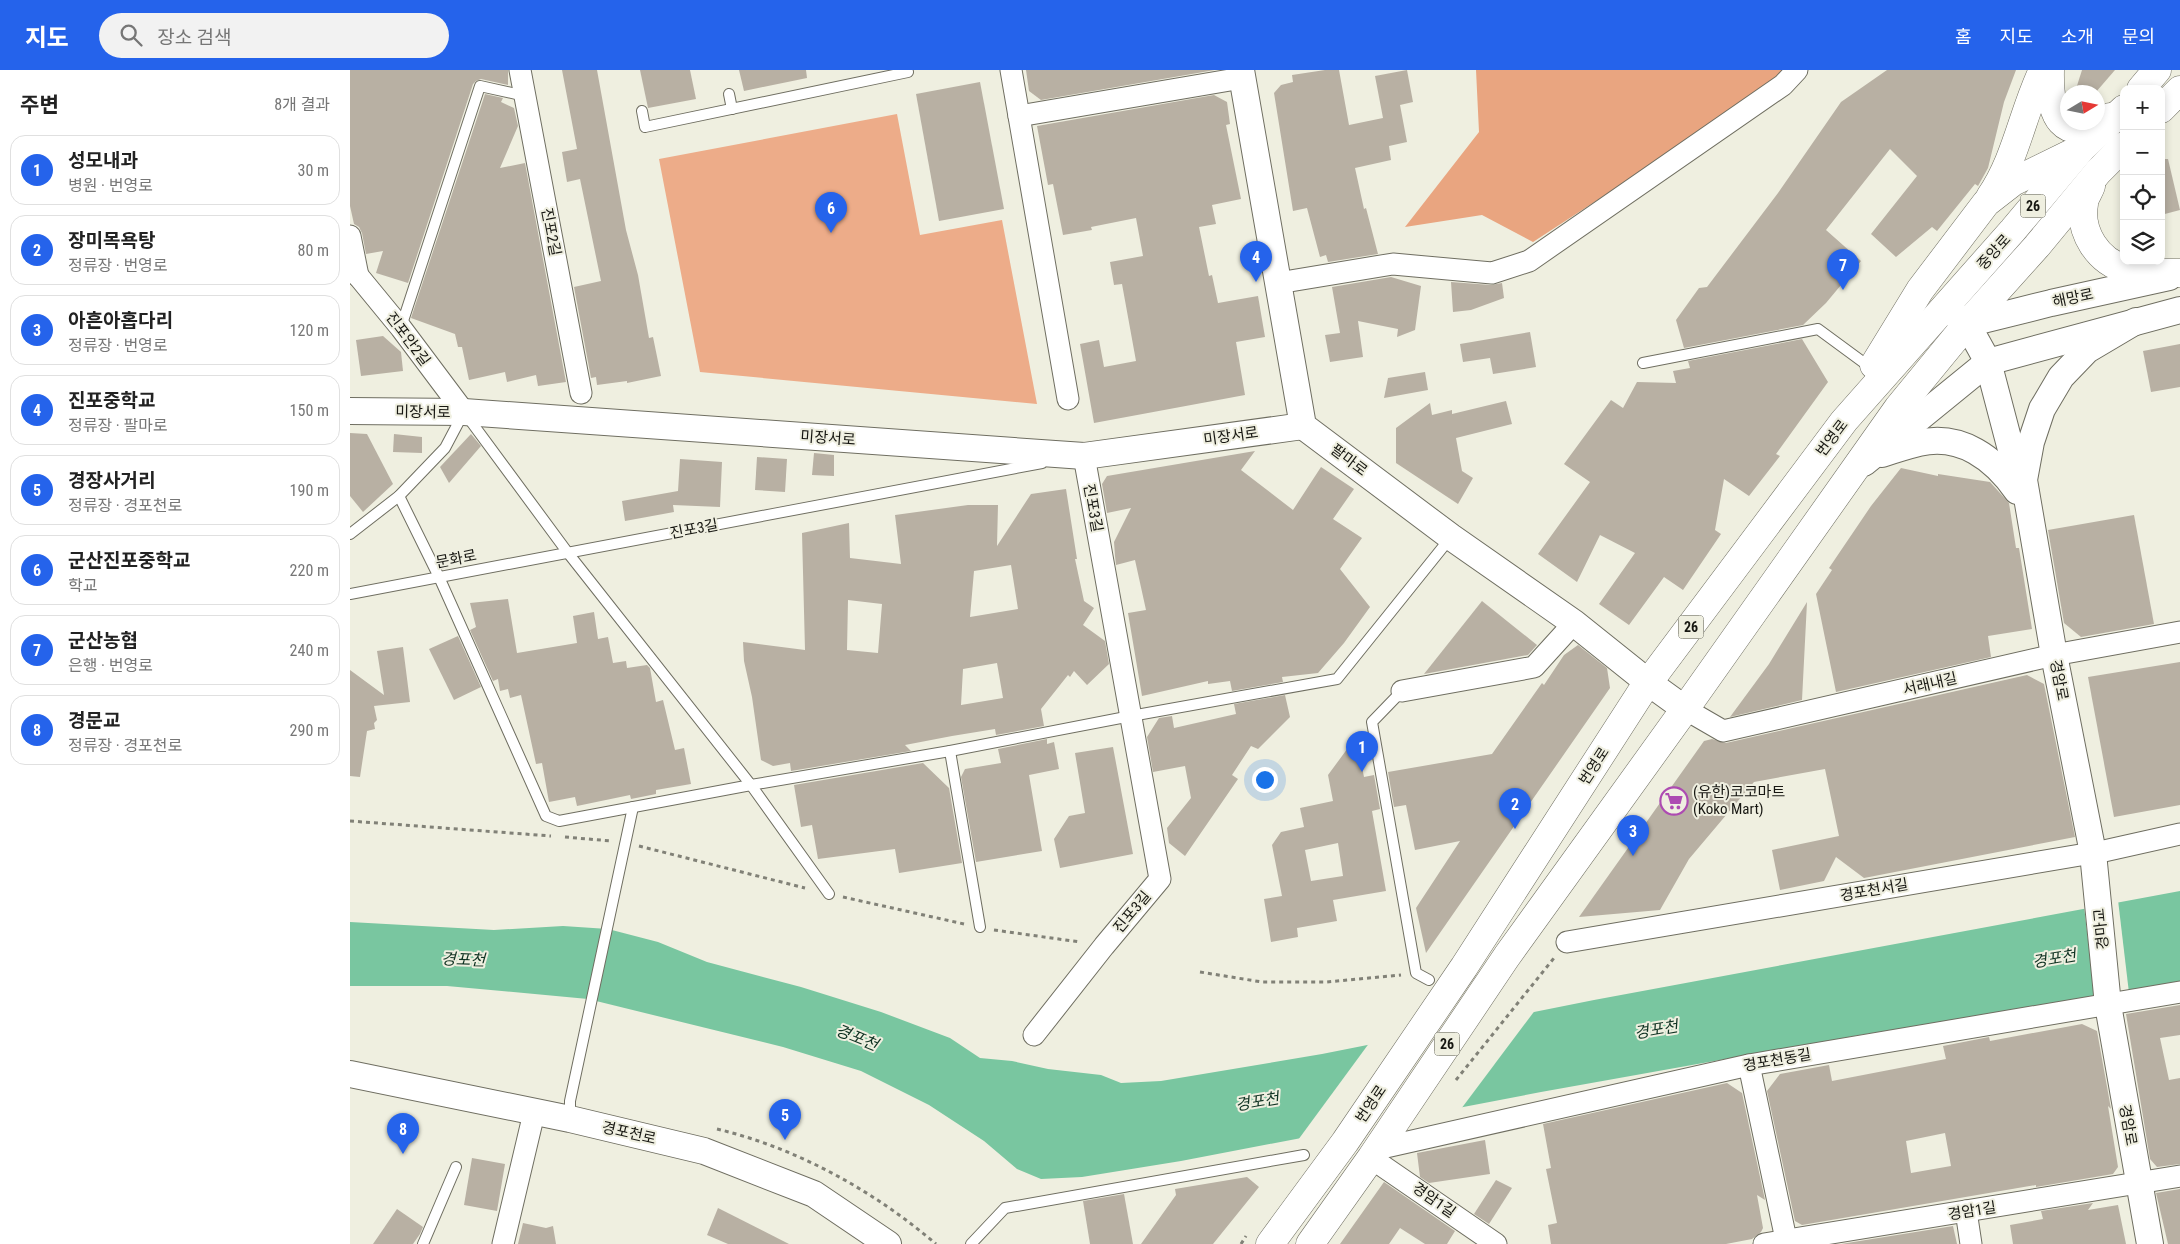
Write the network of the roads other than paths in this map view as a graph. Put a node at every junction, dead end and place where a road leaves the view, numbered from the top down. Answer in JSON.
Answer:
{"nodes":[{"id":1,"x":520,"y":70,"type":"edge"},
{"id":2,"x":1011,"y":70,"type":"edge"},
{"id":3,"x":1797,"y":70,"type":"edge"},
{"id":4,"x":2043,"y":70,"type":"edge"},
{"id":5,"x":2050,"y":70,"type":"edge"},
{"id":6,"x":2157,"y":70,"type":"edge"},
{"id":7,"x":911,"y":71,"type":"edge"},
{"id":8,"x":1241,"y":74,"type":"edge"},
{"id":9,"x":2144,"y":85,"type":"edge"},
{"id":10,"x":2180,"y":90,"type":"edge"},
{"id":11,"x":729,"y":94,"type":"dead end"},
{"id":12,"x":525,"y":96,"type":"junction"},
{"id":13,"x":2165,"y":105,"type":"edge"},
{"id":14,"x":732,"y":109,"type":"junction"},
{"id":15,"x":642,"y":111,"type":"dead end"},
{"id":16,"x":2120,"y":111,"type":"edge"},
{"id":17,"x":2120,"y":113,"type":"edge"},
{"id":18,"x":1019,"y":116,"type":"junction"},
{"id":19,"x":2082,"y":148,"type":"junction"},
{"id":20,"x":2120,"y":150,"type":"edge"},
{"id":21,"x":2098,"y":172,"type":"junction"},
{"id":22,"x":1986,"y":203,"type":"junction"},
{"id":23,"x":350,"y":236,"type":"edge"},
{"id":24,"x":354,"y":271,"type":"edge"},
{"id":25,"x":2180,"y":274,"type":"edge"},
{"id":26,"x":1278,"y":283,"type":"junction"},
{"id":27,"x":1944,"y":306,"type":"junction"},
{"id":28,"x":2180,"y":310,"type":"edge"},
{"id":29,"x":2136,"y":321,"type":"junction"},
{"id":30,"x":1967,"y":324,"type":"junction"},
{"id":31,"x":401,"y":328,"type":"junction"},
{"id":32,"x":1988,"y":362,"type":"junction"},
{"id":33,"x":1643,"y":363,"type":"dead end"},
{"id":34,"x":1872,"y":368,"type":"junction"},
{"id":35,"x":581,"y":393,"type":"dead end"},
{"id":36,"x":1068,"y":399,"type":"dead end"},
{"id":37,"x":350,"y":411,"type":"edge"},
{"id":38,"x":464,"y":412,"type":"junction"},
{"id":39,"x":1844,"y":421,"type":"junction"},
{"id":40,"x":1304,"y":426,"type":"junction"},
{"id":41,"x":1084,"y":456,"type":"junction"},
{"id":42,"x":1863,"y":464,"type":"junction"},
{"id":43,"x":399,"y":496,"type":"junction"},
{"id":44,"x":2028,"y":506,"type":"junction"},
{"id":45,"x":350,"y":534,"type":"edge"},
{"id":46,"x":1451,"y":537,"type":"junction"},
{"id":47,"x":568,"y":553,"type":"junction"},
{"id":48,"x":439,"y":577,"type":"junction"},
{"id":49,"x":350,"y":594,"type":"edge"},
{"id":50,"x":1574,"y":624,"type":"junction"},
{"id":51,"x":2180,"y":632,"type":"edge"},
{"id":52,"x":2054,"y":655,"type":"junction"},
{"id":53,"x":1649,"y":683,"type":"junction"},
{"id":54,"x":1402,"y":691,"type":"joint"},
{"id":55,"x":1685,"y":709,"type":"junction"},
{"id":56,"x":1131,"y":716,"type":"junction"},
{"id":57,"x":950,"y":752,"type":"junction"},
{"id":58,"x":750,"y":784,"type":"junction"},
{"id":59,"x":633,"y":806,"type":"junction"},
{"id":60,"x":2180,"y":834,"type":"edge"},
{"id":61,"x":2093,"y":852,"type":"junction"},
{"id":62,"x":829,"y":894,"type":"road end"},
{"id":63,"x":980,"y":928,"type":"road end"},
{"id":64,"x":1567,"y":942,"type":"road end"},
{"id":65,"x":1429,"y":980,"type":"dead end"},
{"id":66,"x":2180,"y":992,"type":"edge"},
{"id":67,"x":2108,"y":1005,"type":"junction"},
{"id":68,"x":1034,"y":1035,"type":"dead end"},
{"id":69,"x":1749,"y":1064,"type":"junction"},
{"id":70,"x":350,"y":1074,"type":"edge"},
{"id":71,"x":570,"y":1110,"type":"junction"},
{"id":72,"x":534,"y":1113,"type":"junction"},
{"id":73,"x":1379,"y":1147,"type":"junction"},
{"id":74,"x":1304,"y":1155,"type":"dead end"},
{"id":75,"x":456,"y":1168,"type":"dead end"},
{"id":76,"x":2180,"y":1176,"type":"edge"},
{"id":77,"x":2138,"y":1184,"type":"junction"},
{"id":78,"x":1966,"y":1212,"type":"junction"},
{"id":79,"x":1786,"y":1242,"type":"edge"},
{"id":80,"x":423,"y":1244,"type":"edge"},
{"id":81,"x":503,"y":1244,"type":"edge"},
{"id":82,"x":888,"y":1244,"type":"edge"},
{"id":83,"x":971,"y":1244,"type":"edge"},
{"id":84,"x":1270,"y":1244,"type":"edge"},
{"id":85,"x":1310,"y":1244,"type":"edge"},
{"id":86,"x":1496,"y":1244,"type":"edge"},
{"id":87,"x":1764,"y":1244,"type":"edge"},
{"id":88,"x":1972,"y":1244,"type":"edge"},
{"id":89,"x":2150,"y":1244,"type":"edge"}],
"edges":[{"from":1,"to":12,"type":"street","name":"진포2길"},
{"from":2,"to":18,"type":"street"},
{"from":3,"to":26,"type":"street"},
{"from":4,"to":22,"type":"main road"},
{"from":5,"to":16,"type":"main road"},
{"from":6,"to":9,"type":"main road"},
{"from":7,"to":14,"type":"lane"},
{"from":8,"to":18,"type":"street"},
{"from":8,"to":26,"type":"street"},
{"from":10,"to":13,"type":"main road"},
{"from":11,"to":14,"type":"lane"},
{"from":12,"to":31,"type":"lane"},
{"from":12,"to":35,"type":"street","name":"진포2길"},
{"from":14,"to":15,"type":"lane"},
{"from":17,"to":19,"type":"main road","name":"중앙로","number":"26"},
{"from":18,"to":36,"type":"street"},
{"from":19,"to":22,"type":"main road"},
{"from":19,"to":27,"type":"main road","name":"중앙로","number":"26"},
{"from":20,"to":21,"type":"main road","name":"중앙로","number":"26"},
{"from":21,"to":25,"type":"main road"},
{"from":21,"to":30,"type":"main road","name":"중앙로","number":"26"},
{"from":22,"to":34,"type":"main road"},
{"from":23,"to":24,"type":"street"},
{"from":24,"to":31,"type":"street","name":"진포안2길"},
{"from":25,"to":30,"type":"street","name":"해망로"},
{"from":26,"to":40,"type":"street"},
{"from":27,"to":30,"type":"street"},
{"from":27,"to":39,"type":"main road","name":"번영로","number":"26"},
{"from":28,"to":29,"type":"street"},
{"from":29,"to":32,"type":"street"},
{"from":29,"to":44,"type":"street"},
{"from":30,"to":32,"type":"street"},
{"from":30,"to":42,"type":"main road","name":"번영로","number":"26"},
{"from":31,"to":38,"type":"street","name":"진포안2길"},
{"from":32,"to":42,"type":"street"},
{"from":32,"to":44,"type":"street"},
{"from":33,"to":34,"type":"lane"},
{"from":34,"to":39,"type":"main road"},
{"from":37,"to":38,"type":"street","name":"미장서로"},
{"from":38,"to":41,"type":"street","name":"미장서로"},
{"from":38,"to":43,"type":"lane"},
{"from":38,"to":47,"type":"lane"},
{"from":39,"to":53,"type":"main road","name":"번영로","number":"26"},
{"from":40,"to":41,"type":"street","name":"미장서로"},
{"from":40,"to":46,"type":"street","name":"팔마로"},
{"from":41,"to":47,"type":"lane","name":"진포3길"},
{"from":41,"to":56,"type":"street","name":"진포3길"},
{"from":42,"to":44,"type":"street"},
{"from":42,"to":55,"type":"main road","name":"번영로","number":"26"},
{"from":43,"to":45,"type":"lane"},
{"from":43,"to":48,"type":"lane"},
{"from":44,"to":52,"type":"street","name":"경암로"},
{"from":46,"to":50,"type":"street","name":"팔마로"},
{"from":46,"to":56,"type":"lane"},
{"from":47,"to":48,"type":"lane","name":"문화로"},
{"from":47,"to":58,"type":"lane"},
{"from":48,"to":49,"type":"lane","name":"문화로"},
{"from":48,"to":59,"type":"lane"},
{"from":50,"to":53,"type":"street","name":"팔마로"},
{"from":50,"to":54,"type":"street"},
{"from":51,"to":52,"type":"street","name":"서래내길"},
{"from":52,"to":55,"type":"street","name":"서래내길"},
{"from":52,"to":61,"type":"street","name":"경암로"},
{"from":53,"to":55,"type":"street","name":"팔마로"},
{"from":53,"to":84,"type":"main road","name":"번영로","number":"26"},
{"from":54,"to":65,"type":"lane"},
{"from":55,"to":73,"type":"main road","name":"번영로","number":"26"},
{"from":56,"to":57,"type":"lane"},
{"from":56,"to":68,"type":"street","name":"진포3길"},
{"from":57,"to":58,"type":"lane"},
{"from":57,"to":63,"type":"lane"},
{"from":58,"to":59,"type":"lane"},
{"from":58,"to":62,"type":"lane"},
{"from":59,"to":71,"type":"lane"},
{"from":60,"to":61,"type":"street","name":"경포천서길"},
{"from":61,"to":64,"type":"street","name":"경포천서길"},
{"from":61,"to":67,"type":"street","name":"경마교"},
{"from":66,"to":67,"type":"street","name":"경포천동길"},
{"from":67,"to":69,"type":"street","name":"경포천동길"},
{"from":67,"to":77,"type":"street","name":"경암로"},
{"from":69,"to":73,"type":"street","name":"경포천동길"},
{"from":69,"to":79,"type":"street"},
{"from":70,"to":72,"type":"street","name":"경포천로"},
{"from":71,"to":72,"type":"street","name":"경포천로"},
{"from":71,"to":82,"type":"street","name":"경포천로"},
{"from":72,"to":81,"type":"street"},
{"from":73,"to":85,"type":"main road","name":"번영로","number":"26"},
{"from":73,"to":86,"type":"street","name":"경암1길"},
{"from":74,"to":83,"type":"lane"},
{"from":75,"to":80,"type":"lane"},
{"from":76,"to":77,"type":"street","name":"경암1길"},
{"from":77,"to":78,"type":"street","name":"경암1길"},
{"from":77,"to":89,"type":"street","name":"경암로"},
{"from":78,"to":79,"type":"street","name":"경암1길"},
{"from":78,"to":88,"type":"street"},
{"from":79,"to":87,"type":"street","name":"경암1길"}]}
